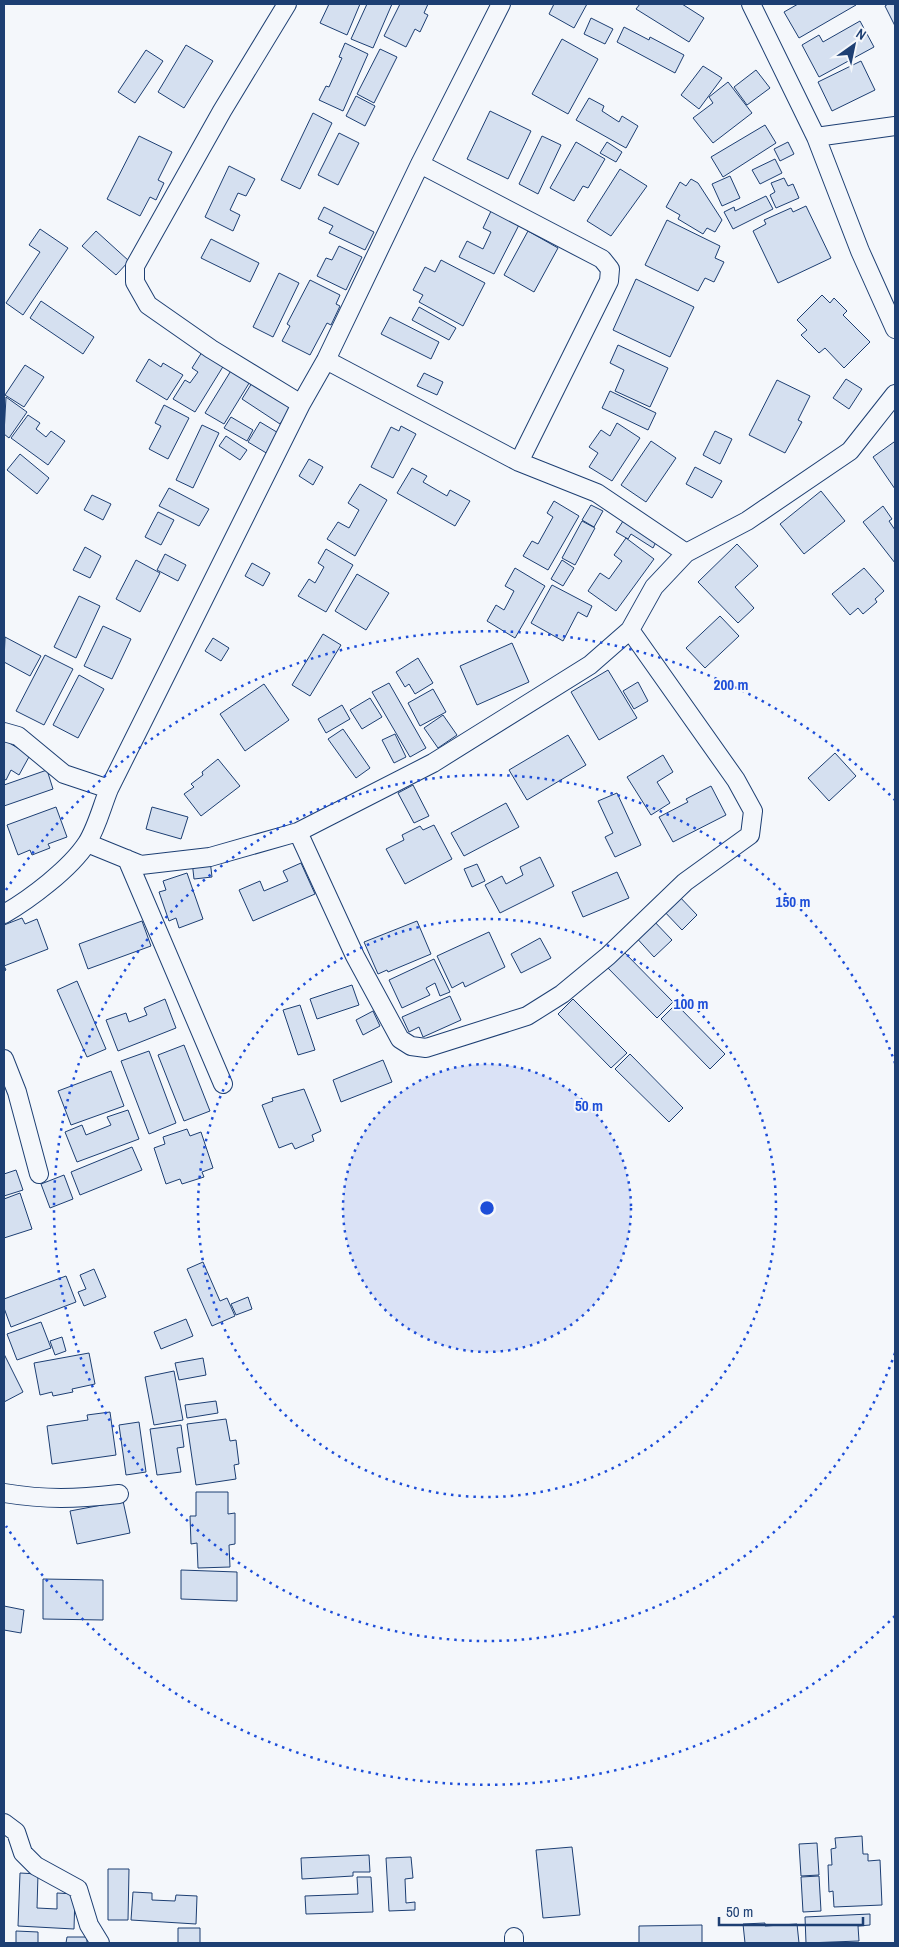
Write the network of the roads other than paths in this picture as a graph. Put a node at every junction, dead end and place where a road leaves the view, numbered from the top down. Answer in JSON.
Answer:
{"nodes":[{"id":1,"x":287,"y":4,"type":"edge"},
{"id":2,"x":501,"y":4,"type":"edge"},
{"id":3,"x":750,"y":4,"type":"edge"},
{"id":4,"x":895,"y":126,"type":"edge"},
{"id":5,"x":816,"y":138,"type":"junction"},
{"id":6,"x":420,"y":164,"type":"junction"},
{"id":7,"x":895,"y":329,"type":"edge"},
{"id":8,"x":326,"y":360,"type":"junction"},
{"id":9,"x":895,"y":394,"type":"edge"},
{"id":10,"x":301,"y":404,"type":"junction"},
{"id":11,"x":519,"y":462,"type":"junction"},
{"id":12,"x":686,"y":553,"type":"junction"},
{"id":13,"x":630,"y":630,"type":"junction"},
{"id":14,"x":4,"y":732,"type":"edge"},
{"id":15,"x":109,"y":789,"type":"junction"},
{"id":16,"x":298,"y":832,"type":"junction"},
{"id":17,"x":87,"y":843,"type":"junction"},
{"id":18,"x":127,"y":859,"type":"junction"},
{"id":19,"x":4,"y":914,"type":"edge"},
{"id":20,"x":4,"y":1059,"type":"edge"},
{"id":21,"x":223,"y":1084,"type":"dead end"},
{"id":22,"x":39,"y":1174,"type":"dead end"},
{"id":23,"x":4,"y":1493,"type":"edge"},
{"id":24,"x":119,"y":1494,"type":"dead end"},
{"id":25,"x":4,"y":1823,"type":"edge"},
{"id":26,"x":100,"y":1943,"type":"edge"}],
"edges":[{"from":1,"to":10,"type":"street"},
{"from":2,"to":6,"type":"street"},
{"from":3,"to":5,"type":"street"},
{"from":4,"to":5,"type":"street"},
{"from":5,"to":7,"type":"street"},
{"from":6,"to":8,"type":"street"},
{"from":6,"to":11,"type":"street"},
{"from":8,"to":10,"type":"street"},
{"from":8,"to":11,"type":"street"},
{"from":9,"to":12,"type":"street"},
{"from":10,"to":15,"type":"street"},
{"from":11,"to":12,"type":"street"},
{"from":12,"to":13,"type":"street"},
{"from":13,"to":16,"type":"street"},
{"from":13,"to":16,"type":"street"},
{"from":14,"to":15,"type":"street"},
{"from":15,"to":17,"type":"street"},
{"from":16,"to":18,"type":"street"},
{"from":17,"to":18,"type":"street"},
{"from":17,"to":19,"type":"street"},
{"from":18,"to":21,"type":"street"},
{"from":20,"to":22,"type":"street"},
{"from":23,"to":24,"type":"street"},
{"from":25,"to":26,"type":"street"}]}
